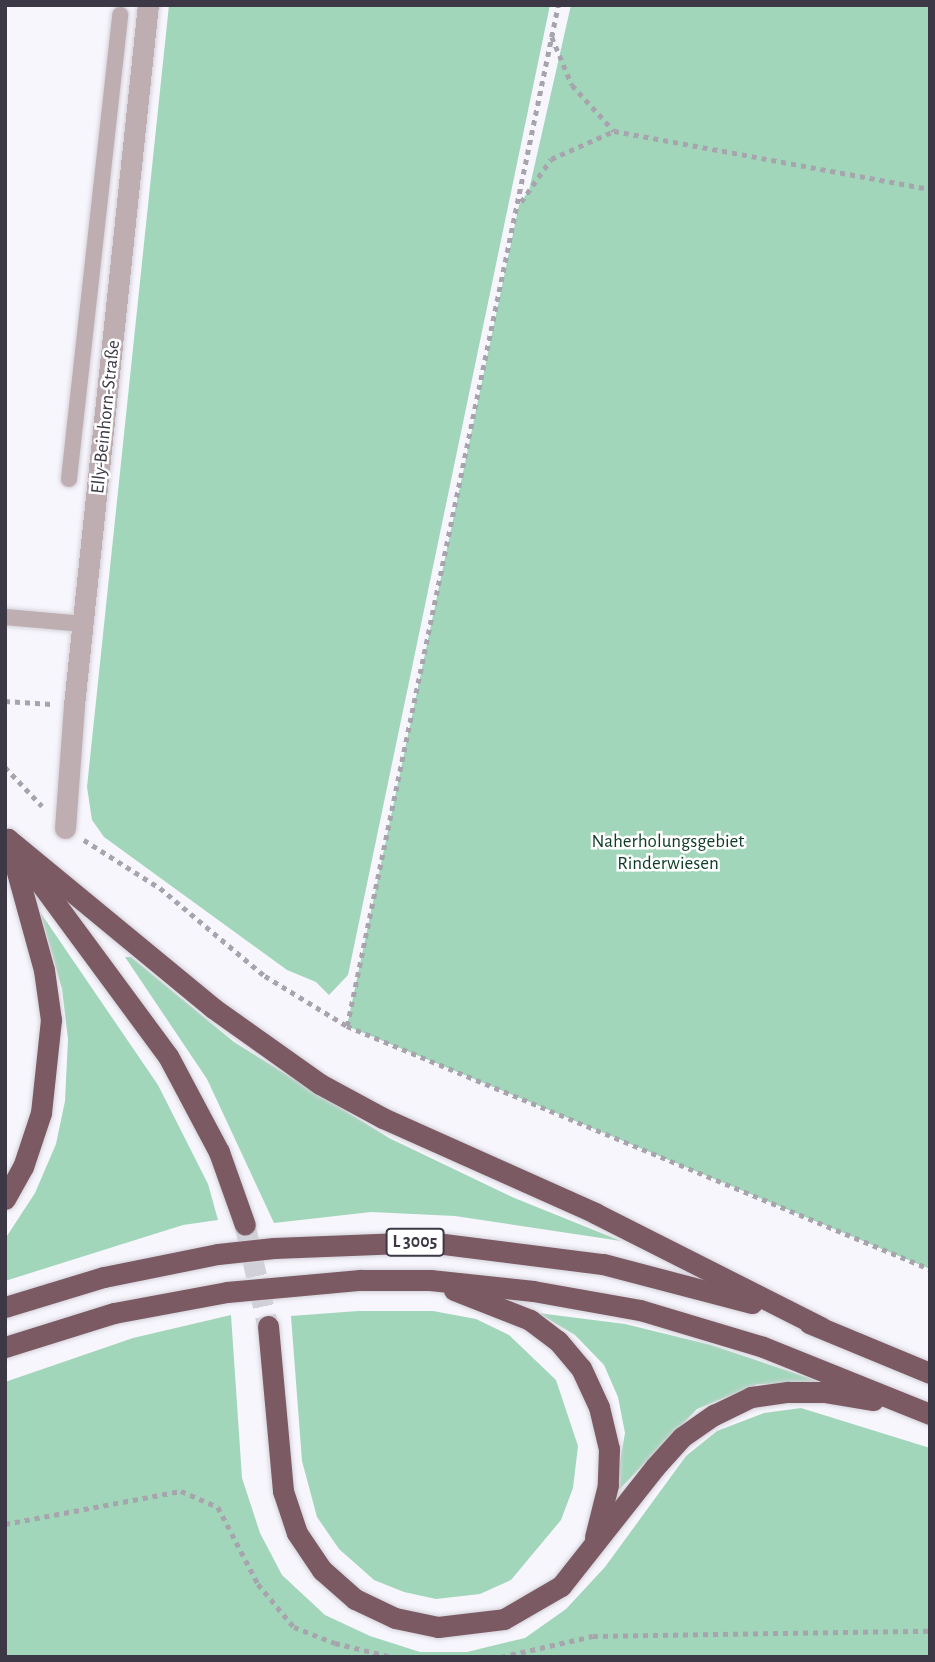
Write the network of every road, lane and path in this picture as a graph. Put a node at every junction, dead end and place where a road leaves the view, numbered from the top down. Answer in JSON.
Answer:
{"nodes":[{"id":1,"x":148,"y":5,"type":"edge"},
{"id":2,"x":558,"y":5,"type":"edge"},
{"id":3,"x":120,"y":15,"type":"dead end"},
{"id":4,"x":551,"y":36,"type":"junction"},
{"id":5,"x":614,"y":131,"type":"junction"},
{"id":6,"x":930,"y":189,"type":"edge"},
{"id":7,"x":519,"y":205,"type":"junction"},
{"id":8,"x":92,"y":255,"type":"junction"},
{"id":9,"x":123,"y":260,"type":"junction"},
{"id":10,"x":69,"y":479,"type":"dead end"},
{"id":11,"x":5,"y":617,"type":"edge"},
{"id":12,"x":84,"y":624,"type":"junction"},
{"id":13,"x":5,"y":701,"type":"edge"},
{"id":14,"x":74,"y":705,"type":"junction"},
{"id":15,"x":5,"y":767,"type":"edge"},
{"id":16,"x":65,"y":828,"type":"junction"},
{"id":17,"x":8,"y":839,"type":"junction"},
{"id":18,"x":346,"y":1026,"type":"junction"},
{"id":19,"x":5,"y":1199,"type":"edge"},
{"id":20,"x":245,"y":1225,"type":"tunnel mouth"},
{"id":21,"x":930,"y":1269,"type":"edge"},
{"id":22,"x":430,"y":1280,"type":"junction"},
{"id":23,"x":5,"y":1307,"type":"edge"},
{"id":24,"x":268,"y":1326,"type":"tunnel mouth"},
{"id":25,"x":821,"y":1327,"type":"junction"},
{"id":26,"x":5,"y":1347,"type":"edge"},
{"id":27,"x":930,"y":1373,"type":"edge"},
{"id":28,"x":909,"y":1406,"type":"junction"},
{"id":29,"x":930,"y":1414,"type":"edge"},
{"id":30,"x":5,"y":1524,"type":"edge"},
{"id":31,"x":590,"y":1553,"type":"junction"},
{"id":32,"x":930,"y":1631,"type":"edge"},
{"id":33,"x":392,"y":1657,"type":"edge"},
{"id":34,"x":501,"y":1657,"type":"edge"}],
"edges":[{"from":1,"to":9,"type":"street","name":"Elly-Beinhorn-Straße"},
{"from":2,"to":4,"type":"path"},
{"from":3,"to":8,"type":"lane"},
{"from":4,"to":5,"type":"path"},
{"from":4,"to":7,"type":"path"},
{"from":5,"to":6,"type":"path"},
{"from":5,"to":7,"type":"path"},
{"from":7,"to":18,"type":"path"},
{"from":8,"to":9,"type":"lane"},
{"from":8,"to":10,"type":"lane"},
{"from":9,"to":12,"type":"street","name":"Elly-Beinhorn-Straße"},
{"from":11,"to":12,"type":"lane"},
{"from":12,"to":14,"type":"street","name":"Elly-Beinhorn-Straße"},
{"from":13,"to":14,"type":"path"},
{"from":14,"to":16,"type":"street","name":"Elly-Beinhorn-Straße"},
{"from":15,"to":16,"type":"path"},
{"from":16,"to":18,"type":"path"},
{"from":17,"to":19,"type":"highway"},
{"from":17,"to":20,"type":"highway"},
{"from":17,"to":25,"type":"highway"},
{"from":18,"to":21,"type":"path"},
{"from":22,"to":26,"type":"highway","number":"L 3005"},
{"from":22,"to":28,"type":"highway","number":"L 3005"},
{"from":22,"to":31,"type":"highway"},
{"from":23,"to":25,"type":"highway","number":"L 3005"},
{"from":24,"to":31,"type":"highway"},
{"from":25,"to":27,"type":"highway","number":"L 3005"},
{"from":28,"to":29,"type":"highway","number":"L 3005"},
{"from":28,"to":31,"type":"highway"},
{"from":30,"to":33,"type":"path"},
{"from":32,"to":34,"type":"path"}]}
